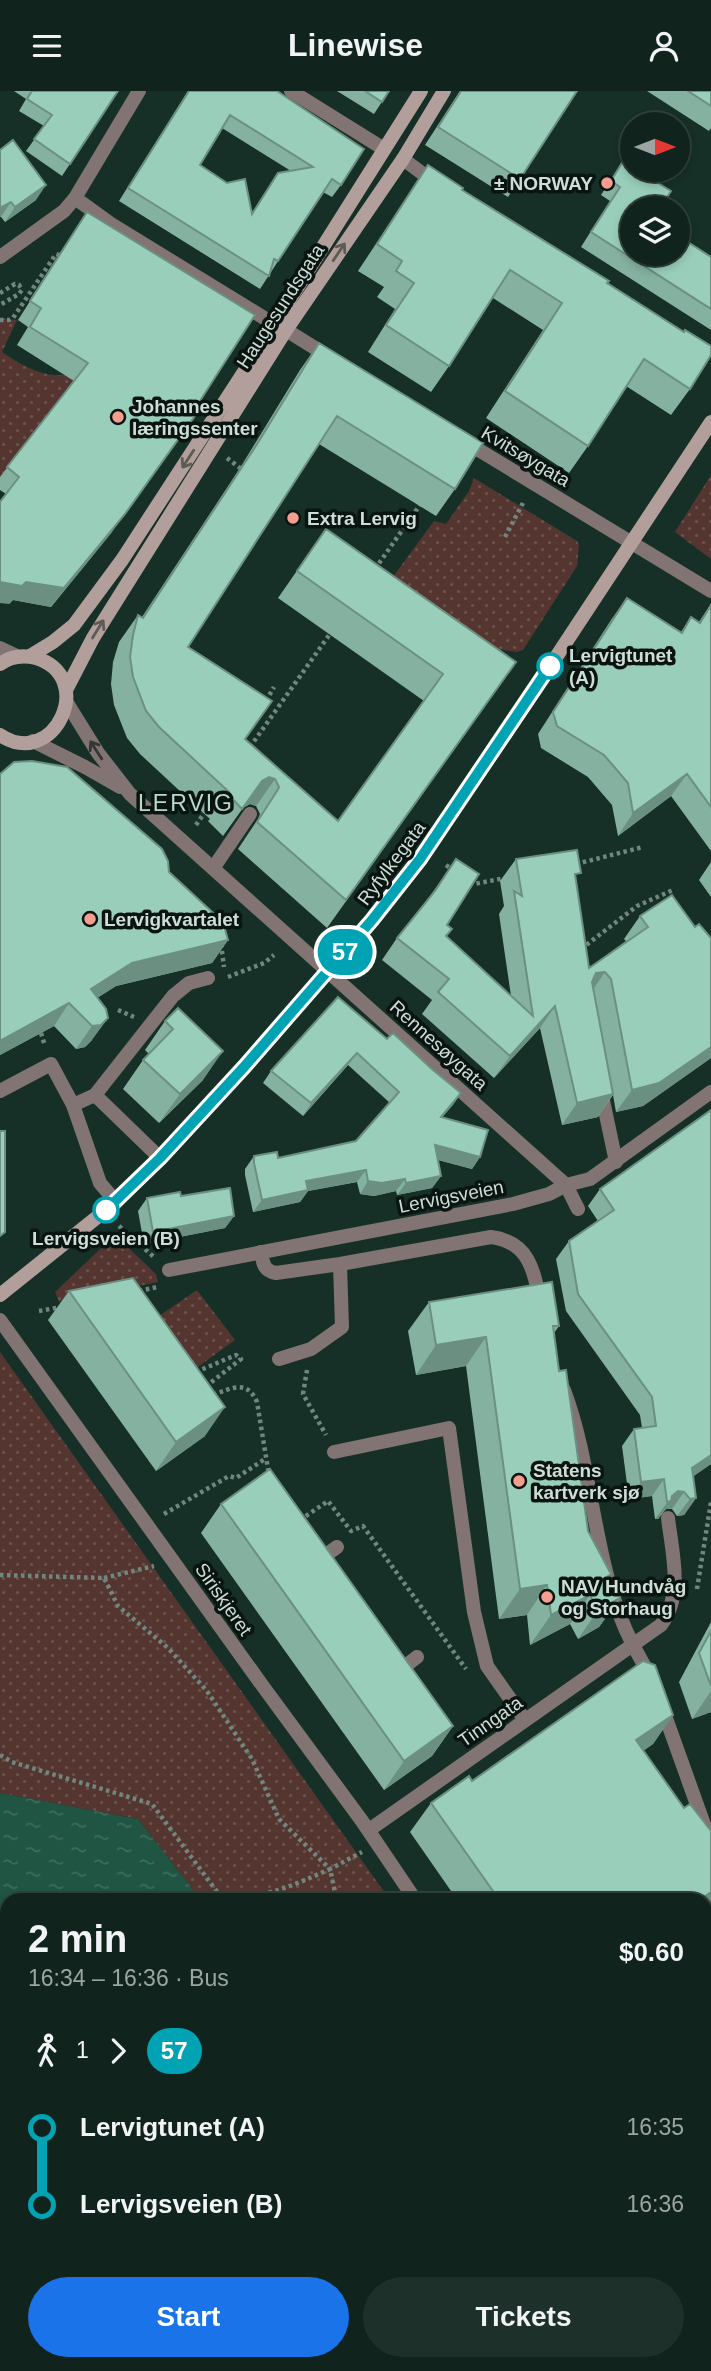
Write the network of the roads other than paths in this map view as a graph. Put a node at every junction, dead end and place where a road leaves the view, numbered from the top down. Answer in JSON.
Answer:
{"nodes":[{"id":1,"x":139,"y":91,"type":"edge"},
{"id":2,"x":291,"y":91,"type":"edge"},
{"id":3,"x":421,"y":91,"type":"edge"},
{"id":4,"x":444,"y":91,"type":"edge"},
{"id":5,"x":384,"y":149,"type":"junction"},
{"id":6,"x":402,"y":159,"type":"junction"},
{"id":7,"x":452,"y":194,"type":"edge"},
{"id":8,"x":75,"y":198,"type":"junction"},
{"id":9,"x":0,"y":257,"type":"edge"},
{"id":10,"x":280,"y":327,"type":"junction"},
{"id":11,"x":341,"y":365,"type":"edge"},
{"id":12,"x":711,"y":422,"type":"edge"},
{"id":13,"x":451,"y":433,"type":"edge"},
{"id":14,"x":631,"y":543,"type":"junction"},
{"id":15,"x":711,"y":591,"type":"edge"},
{"id":16,"x":0,"y":648,"type":"edge"},
{"id":17,"x":23,"y":656,"type":"junction"},
{"id":18,"x":0,"y":664,"type":"edge"},
{"id":19,"x":66,"y":696,"type":"junction"},
{"id":20,"x":0,"y":735,"type":"edge"},
{"id":21,"x":26,"y":742,"type":"junction"},
{"id":22,"x":0,"y":749,"type":"edge"},
{"id":23,"x":130,"y":793,"type":"junction"},
{"id":24,"x":250,"y":814,"type":"edge"},
{"id":25,"x":214,"y":867,"type":"junction"},
{"id":26,"x":327,"y":972,"type":"junction"},
{"id":27,"x":208,"y":978,"type":"dead end"},
{"id":28,"x":599,"y":1081,"type":"edge"},
{"id":29,"x":0,"y":1091,"type":"edge"},
{"id":30,"x":711,"y":1092,"type":"edge"},
{"id":31,"x":95,"y":1095,"type":"junction"},
{"id":32,"x":73,"y":1105,"type":"junction"},
{"id":33,"x":160,"y":1158,"type":"junction"},
{"id":34,"x":616,"y":1162,"type":"junction"},
{"id":35,"x":566,"y":1185,"type":"junction"},
{"id":36,"x":116,"y":1202,"type":"junction"},
{"id":37,"x":578,"y":1209,"type":"dead end"},
{"id":38,"x":261,"y":1252,"type":"junction"},
{"id":39,"x":340,"y":1264,"type":"junction"},
{"id":40,"x":169,"y":1270,"type":"road end"},
{"id":41,"x":0,"y":1295,"type":"edge"},
{"id":42,"x":543,"y":1315,"type":"edge"},
{"id":43,"x":0,"y":1320,"type":"edge"},
{"id":44,"x":279,"y":1359,"type":"dead end"},
{"id":45,"x":559,"y":1375,"type":"edge"},
{"id":46,"x":334,"y":1451,"type":"road end"},
{"id":47,"x":668,"y":1518,"type":"edge"},
{"id":48,"x":337,"y":1547,"type":"dead end"},
{"id":49,"x":311,"y":1566,"type":"edge"},
{"id":50,"x":633,"y":1646,"type":"junction"},
{"id":51,"x":417,"y":1657,"type":"dead end"},
{"id":52,"x":391,"y":1677,"type":"edge"},
{"id":53,"x":525,"y":1720,"type":"junction"},
{"id":54,"x":369,"y":1830,"type":"junction"},
{"id":55,"x":711,"y":1844,"type":"edge"},
{"id":56,"x":411,"y":1893,"type":"edge"}],
"edges":[{"from":1,"to":8,"type":"street"},
{"from":2,"to":5,"type":"street"},
{"from":3,"to":5,"type":"main road","name":"Haugesundsgata"},
{"from":4,"to":6,"type":"main road","name":"Haugesundsgata"},
{"from":5,"to":10,"type":"main road","name":"Haugesundsgata"},
{"from":6,"to":7,"type":"street"},
{"from":10,"to":6,"type":"main road","name":"Haugesundsgata","one_way":true},
{"from":8,"to":9,"type":"street"},
{"from":8,"to":10,"type":"street"},
{"from":10,"to":11,"type":"street"},
{"from":10,"to":17,"type":"main road","name":"Haugesundsgata","one_way":true},
{"from":19,"to":10,"type":"main road","name":"Haugesundsgata","one_way":true},
{"from":12,"to":14,"type":"main road","name":"Ryfylkegata"},
{"from":13,"to":14,"type":"street","name":"Kvitsøygata"},
{"from":14,"to":15,"type":"street","name":"Kvitsøygata"},
{"from":14,"to":26,"type":"main road","name":"Ryfylkegata"},
{"from":16,"to":17,"type":"street"},
{"from":17,"to":18,"type":"main road","name":"Haugesundsgata"},
{"from":17,"to":19,"type":"main road"},
{"from":19,"to":21,"type":"main road","name":"Haugesundsgata"},
{"from":23,"to":19,"type":"street","name":"Rennesøygata","one_way":true},
{"from":20,"to":21,"type":"main road"},
{"from":21,"to":22,"type":"main road"},
{"from":21,"to":23,"type":"street","name":"Rennesøygata"},
{"from":23,"to":25,"type":"street","name":"Rennesøygata"},
{"from":24,"to":25,"type":"street"},
{"from":25,"to":26,"type":"street","name":"Rennesøygata"},
{"from":26,"to":33,"type":"main road","name":"Ryfylkegata"},
{"from":26,"to":35,"type":"street","name":"Rennesøygata"},
{"from":27,"to":31,"type":"street"},
{"from":28,"to":34,"type":"street"},
{"from":29,"to":32,"type":"street"},
{"from":30,"to":34,"type":"street","name":"Lervigsveien"},
{"from":31,"to":32,"type":"street"},
{"from":31,"to":33,"type":"street"},
{"from":32,"to":36,"type":"street"},
{"from":33,"to":36,"type":"main road","name":"Ryfylkegata"},
{"from":34,"to":35,"type":"street","name":"Lervigsveien"},
{"from":35,"to":37,"type":"street"},
{"from":35,"to":38,"type":"street","name":"Lervigsveien"},
{"from":36,"to":41,"type":"main road","name":"Ryfylkegata"},
{"from":38,"to":39,"type":"street"},
{"from":38,"to":40,"type":"street","name":"Lervigsveien"},
{"from":39,"to":42,"type":"street"},
{"from":39,"to":44,"type":"street"},
{"from":43,"to":54,"type":"street","name":"Siriskjeret"},
{"from":45,"to":50,"type":"street"},
{"from":46,"to":53,"type":"street"},
{"from":47,"to":50,"type":"street","name":"Tinngata"},
{"from":48,"to":49,"type":"street"},
{"from":50,"to":53,"type":"street","name":"Tinngata"},
{"from":50,"to":55,"type":"street"},
{"from":51,"to":52,"type":"street"},
{"from":53,"to":54,"type":"street","name":"Tinngata"},
{"from":54,"to":56,"type":"street","name":"Siriskjeret"}]}
